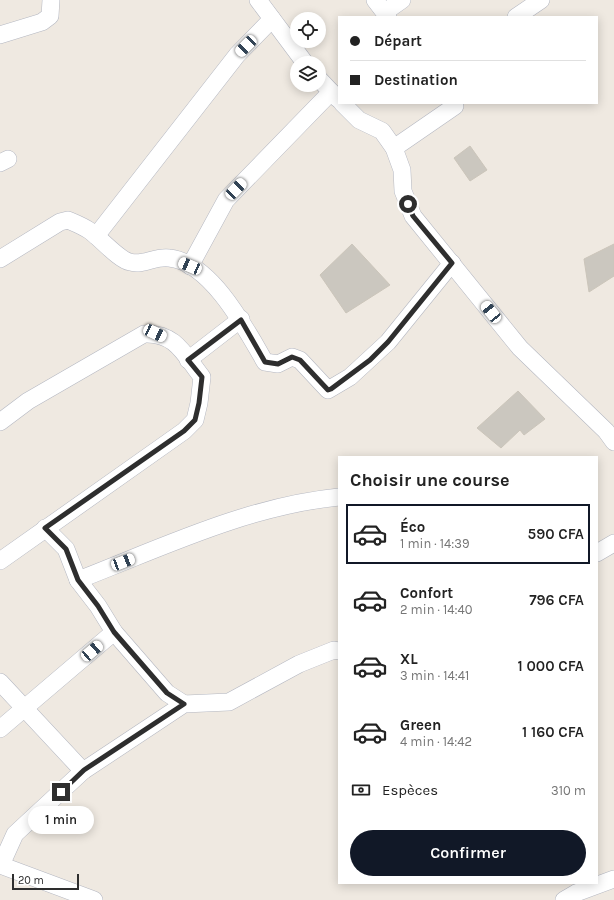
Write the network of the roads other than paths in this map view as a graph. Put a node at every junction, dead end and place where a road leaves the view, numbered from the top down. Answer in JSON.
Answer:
{"nodes":[{"id":1,"x":51,"y":0,"type":"edge"},
{"id":2,"x":258,"y":0,"type":"edge"},
{"id":3,"x":402,"y":0,"type":"edge"},
{"id":4,"x":541,"y":0,"type":"edge"},
{"id":5,"x":383,"y":10,"type":"edge"},
{"id":6,"x":517,"y":16,"type":"edge"},
{"id":7,"x":272,"y":19,"type":"junction"},
{"id":8,"x":0,"y":35,"type":"edge"},
{"id":9,"x":300,"y":56,"type":"edge"},
{"id":10,"x":326,"y":86,"type":"edge"},
{"id":11,"x":337,"y":98,"type":"edge"},
{"id":12,"x":343,"y":104,"type":"edge"},
{"id":13,"x":454,"y":104,"type":"edge"},
{"id":14,"x":394,"y":148,"type":"junction"},
{"id":15,"x":96,"y":236,"type":"junction"},
{"id":16,"x":0,"y":259,"type":"edge"},
{"id":17,"x":452,"y":263,"type":"junction"},
{"id":18,"x":190,"y":266,"type":"junction"},
{"id":19,"x":241,"y":320,"type":"junction"},
{"id":20,"x":188,"y":360,"type":"junction"},
{"id":21,"x":0,"y":422,"type":"edge"},
{"id":22,"x":611,"y":432,"type":"edge"},
{"id":23,"x":338,"y":497,"type":"edge"},
{"id":24,"x":45,"y":528,"type":"junction"},
{"id":25,"x":614,"y":543,"type":"edge"},
{"id":26,"x":598,"y":552,"type":"edge"},
{"id":27,"x":0,"y":561,"type":"edge"},
{"id":28,"x":78,"y":580,"type":"junction"},
{"id":29,"x":114,"y":632,"type":"junction"},
{"id":30,"x":338,"y":650,"type":"edge"},
{"id":31,"x":0,"y":682,"type":"edge"},
{"id":32,"x":184,"y":704,"type":"junction"},
{"id":33,"x":25,"y":708,"type":"junction"},
{"id":34,"x":0,"y":729,"type":"edge"},
{"id":35,"x":84,"y":770,"type":"junction"},
{"id":36,"x":0,"y":865,"type":"edge"},
{"id":37,"x":614,"y":879,"type":"edge"},
{"id":38,"x":94,"y":900,"type":"edge"},
{"id":39,"x":564,"y":900,"type":"edge"}],
"edges":[{"from":1,"to":8,"type":"street"},
{"from":2,"to":7,"type":"street"},
{"from":3,"to":5,"type":"street"},
{"from":4,"to":6,"type":"street"},
{"from":7,"to":9,"type":"street"},
{"from":7,"to":15,"type":"street"},
{"from":10,"to":11,"type":"street"},
{"from":11,"to":18,"type":"street"},
{"from":12,"to":14,"type":"street"},
{"from":13,"to":14,"type":"street"},
{"from":14,"to":17,"type":"street"},
{"from":15,"to":16,"type":"street"},
{"from":15,"to":18,"type":"street"},
{"from":17,"to":19,"type":"street"},
{"from":17,"to":22,"type":"street"},
{"from":18,"to":19,"type":"street"},
{"from":19,"to":20,"type":"street"},
{"from":20,"to":21,"type":"street"},
{"from":20,"to":24,"type":"street"},
{"from":23,"to":28,"type":"street"},
{"from":24,"to":27,"type":"street"},
{"from":24,"to":28,"type":"street"},
{"from":25,"to":26,"type":"street"},
{"from":28,"to":29,"type":"street"},
{"from":29,"to":32,"type":"street"},
{"from":29,"to":33,"type":"street"},
{"from":30,"to":32,"type":"street"},
{"from":31,"to":33,"type":"street"},
{"from":32,"to":35,"type":"street"},
{"from":33,"to":34,"type":"street"},
{"from":33,"to":35,"type":"street"},
{"from":35,"to":36,"type":"street"},
{"from":36,"to":38,"type":"street"},
{"from":37,"to":39,"type":"street"}]}
